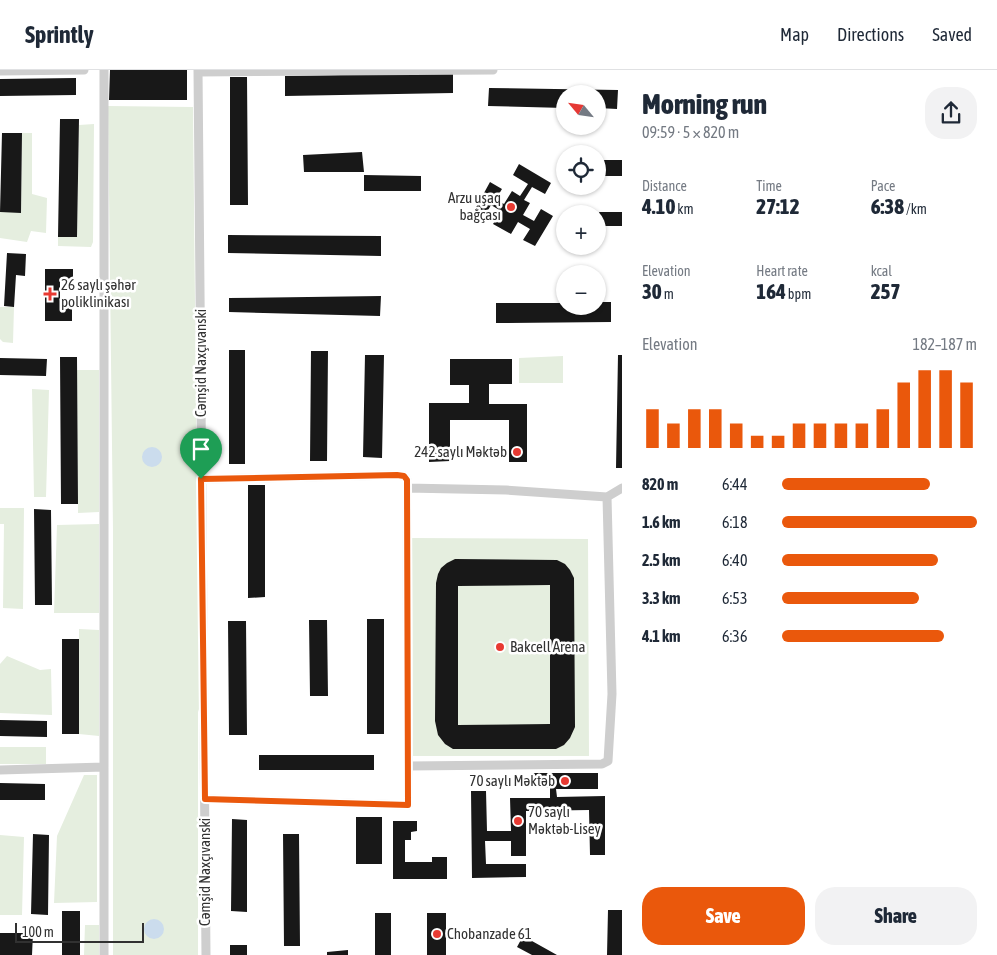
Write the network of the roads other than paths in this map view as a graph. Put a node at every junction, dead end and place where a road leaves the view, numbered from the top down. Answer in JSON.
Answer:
{"nodes":[{"id":1,"x":84,"y":70,"type":"edge"},
{"id":2,"x":104,"y":70,"type":"edge"},
{"id":3,"x":493,"y":70,"type":"edge"},
{"id":4,"x":0,"y":71,"type":"edge"},
{"id":5,"x":198,"y":71,"type":"edge"},
{"id":6,"x":201,"y":479,"type":"junction"},
{"id":7,"x":407,"y":488,"type":"junction"},
{"id":8,"x":622,"y":488,"type":"edge"},
{"id":9,"x":608,"y":497,"type":"junction"},
{"id":10,"x":408,"y":766,"type":"junction"},
{"id":11,"x":104,"y":767,"type":"junction"},
{"id":12,"x":0,"y":770,"type":"edge"},
{"id":13,"x":205,"y":799,"type":"junction"},
{"id":14,"x":104,"y":955,"type":"edge"},
{"id":15,"x":206,"y":955,"type":"edge"}],
"edges":[{"from":1,"to":4,"type":"street"},
{"from":2,"to":11,"type":"street"},
{"from":3,"to":5,"type":"street"},
{"from":5,"to":6,"type":"street","name":"Cəmşid Naxçıvanski"},
{"from":6,"to":7,"type":"street"},
{"from":6,"to":13,"type":"street","name":"Cəmşid Naxçıvanski"},
{"from":7,"to":9,"type":"street"},
{"from":7,"to":10,"type":"street"},
{"from":8,"to":9,"type":"street"},
{"from":9,"to":10,"type":"street"},
{"from":10,"to":13,"type":"street"},
{"from":11,"to":12,"type":"street"},
{"from":11,"to":14,"type":"street"},
{"from":13,"to":15,"type":"street","name":"Cəmşid Naxçıvanski"}]}
